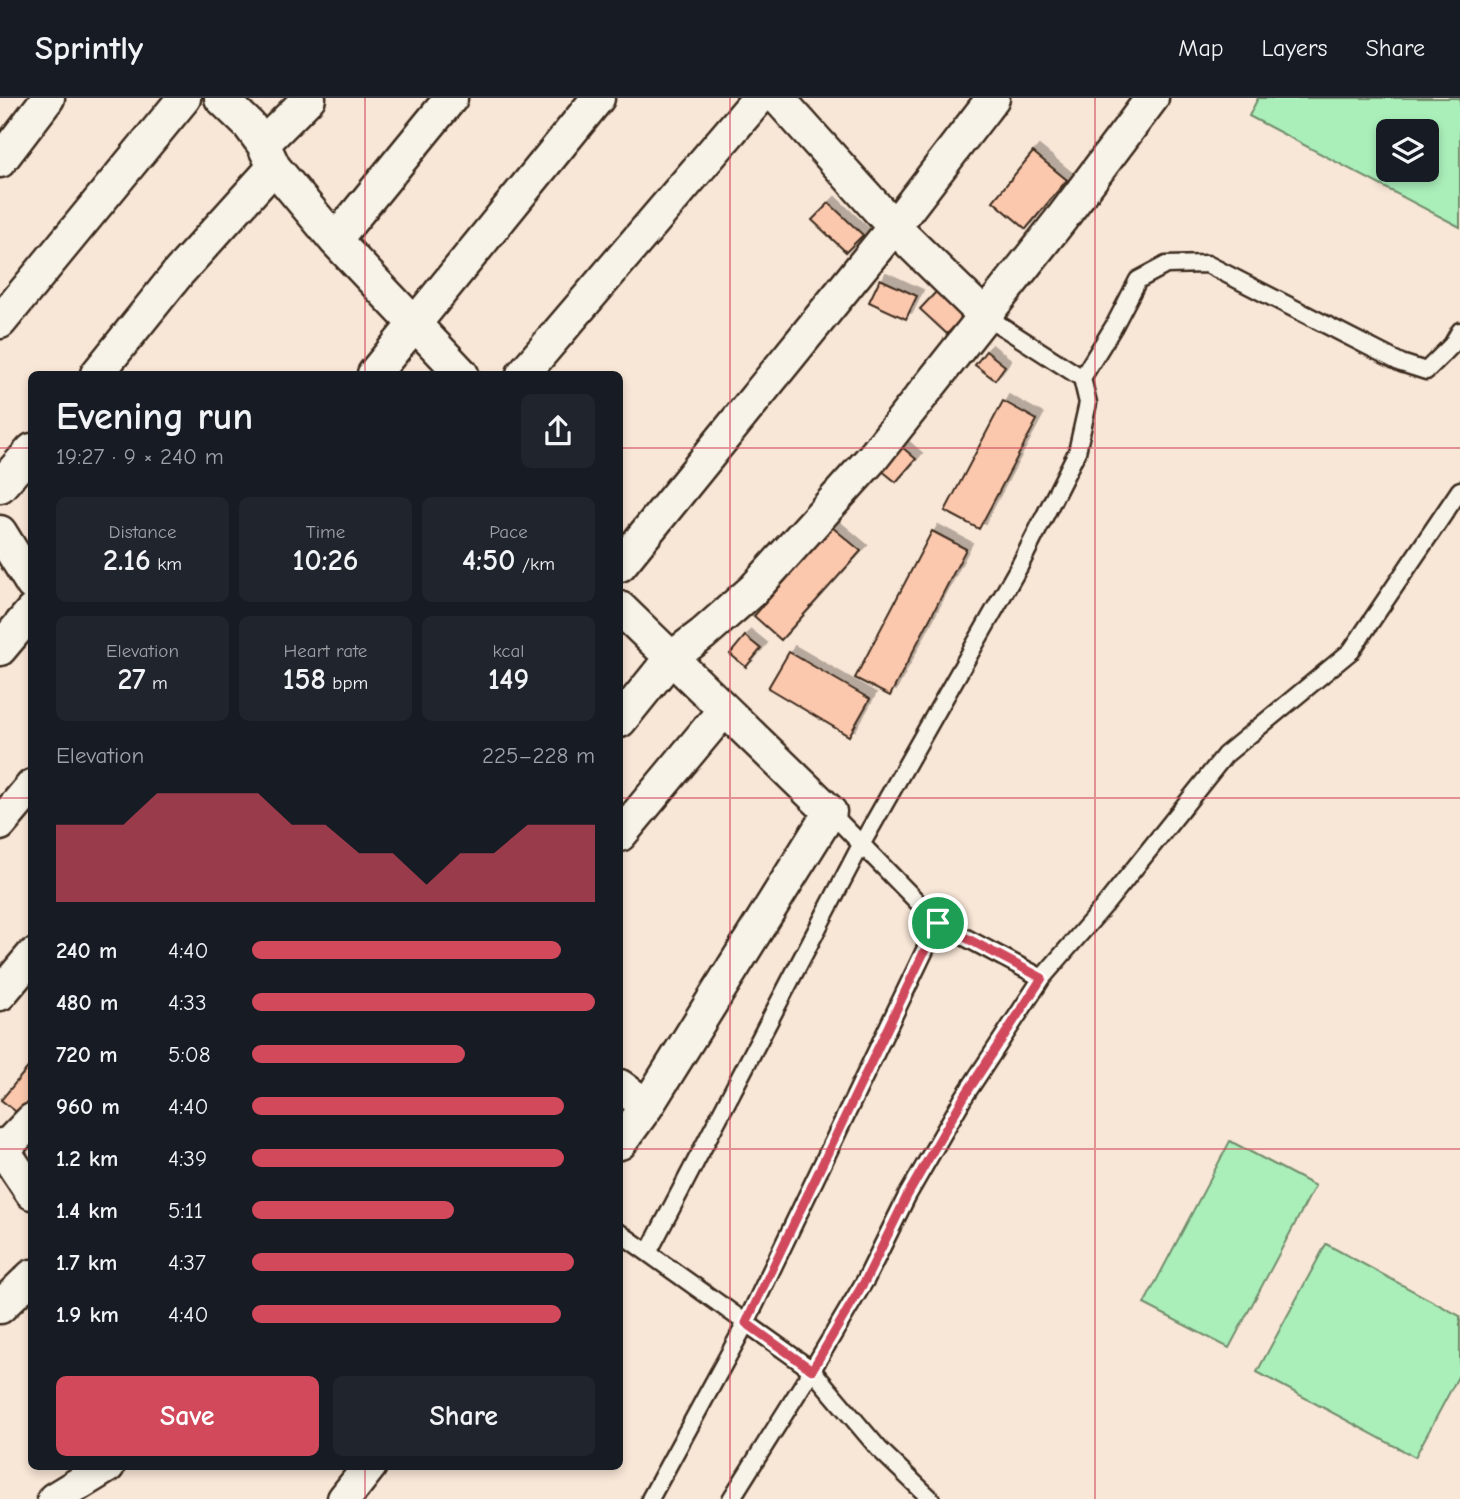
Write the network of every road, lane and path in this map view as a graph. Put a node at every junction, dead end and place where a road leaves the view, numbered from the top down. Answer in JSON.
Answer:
{"nodes":[{"id":1,"x":48,"y":98,"type":"edge"},
{"id":2,"x":184,"y":98,"type":"edge"},
{"id":3,"x":221,"y":98,"type":"edge"},
{"id":4,"x":309,"y":98,"type":"edge"},
{"id":5,"x":451,"y":98,"type":"edge"},
{"id":6,"x":598,"y":98,"type":"edge"},
{"id":7,"x":759,"y":98,"type":"edge"},
{"id":8,"x":778,"y":98,"type":"edge"},
{"id":9,"x":993,"y":98,"type":"edge"},
{"id":10,"x":1152,"y":98,"type":"edge"},
{"id":11,"x":269,"y":156,"type":"junction"},
{"id":12,"x":0,"y":161,"type":"edge"},
{"id":13,"x":894,"y":227,"type":"junction"},
{"id":14,"x":335,"y":240,"type":"junction"},
{"id":15,"x":985,"y":315,"type":"junction"},
{"id":16,"x":0,"y":322,"type":"edge"},
{"id":17,"x":416,"y":325,"type":"junction"},
{"id":18,"x":1460,"y":331,"type":"edge"},
{"id":19,"x":98,"y":371,"type":"edge"},
{"id":20,"x":384,"y":371,"type":"edge"},
{"id":21,"x":459,"y":371,"type":"edge"},
{"id":22,"x":526,"y":371,"type":"edge"},
{"id":23,"x":1082,"y":379,"type":"junction"},
{"id":24,"x":28,"y":454,"type":"edge"},
{"id":25,"x":0,"y":486,"type":"edge"},
{"id":26,"x":1460,"y":490,"type":"edge"},
{"id":27,"x":0,"y":532,"type":"edge"},
{"id":28,"x":623,"y":561,"type":"edge"},
{"id":29,"x":28,"y":578,"type":"edge"},
{"id":30,"x":623,"y":611,"type":"edge"},
{"id":31,"x":28,"y":616,"type":"edge"},
{"id":32,"x":0,"y":649,"type":"edge"},
{"id":33,"x":670,"y":659,"type":"junction"},
{"id":34,"x":724,"y":710,"type":"junction"},
{"id":35,"x":623,"y":717,"type":"edge"},
{"id":36,"x":28,"y":791,"type":"edge"},
{"id":37,"x":830,"y":812,"type":"junction"},
{"id":38,"x":0,"y":824,"type":"edge"},
{"id":39,"x":623,"y":831,"type":"edge"},
{"id":40,"x":861,"y":845,"type":"junction"},
{"id":41,"x":938,"y":923,"type":"junction"},
{"id":42,"x":28,"y":961,"type":"edge"},
{"id":43,"x":1042,"y":978,"type":"junction"},
{"id":44,"x":0,"y":994,"type":"edge"},
{"id":45,"x":623,"y":1088,"type":"edge"},
{"id":46,"x":647,"y":1107,"type":"junction"},
{"id":47,"x":28,"y":1124,"type":"edge"},
{"id":48,"x":623,"y":1139,"type":"edge"},
{"id":49,"x":1,"y":1149,"type":"edge"},
{"id":50,"x":28,"y":1187,"type":"edge"},
{"id":51,"x":623,"y":1235,"type":"edge"},
{"id":52,"x":648,"y":1253,"type":"junction"},
{"id":53,"x":28,"y":1280,"type":"edge"},
{"id":54,"x":0,"y":1307,"type":"edge"},
{"id":55,"x":746,"y":1323,"type":"junction"},
{"id":56,"x":812,"y":1370,"type":"junction"},
{"id":57,"x":101,"y":1470,"type":"edge"},
{"id":58,"x":367,"y":1470,"type":"edge"},
{"id":59,"x":739,"y":1495,"type":"edge"},
{"id":60,"x":54,"y":1499,"type":"edge"},
{"id":61,"x":344,"y":1499,"type":"edge"},
{"id":62,"x":650,"y":1499,"type":"edge"},
{"id":63,"x":931,"y":1499,"type":"edge"}],
"edges":[{"from":1,"to":12,"type":"street"},
{"from":2,"to":16,"type":"street"},
{"from":3,"to":11,"type":"street"},
{"from":4,"to":11,"type":"street"},
{"from":5,"to":14,"type":"street"},
{"from":6,"to":17,"type":"street"},
{"from":7,"to":22,"type":"street"},
{"from":8,"to":13,"type":"street"},
{"from":9,"to":13,"type":"street"},
{"from":10,"to":15,"type":"street"},
{"from":11,"to":14,"type":"street"},
{"from":11,"to":19,"type":"street"},
{"from":13,"to":15,"type":"street"},
{"from":13,"to":28,"type":"street"},
{"from":14,"to":17,"type":"street"},
{"from":15,"to":23,"type":"lane"},
{"from":15,"to":33,"type":"street"},
{"from":17,"to":20,"type":"street"},
{"from":17,"to":21,"type":"street"},
{"from":18,"to":23,"type":"lane"},
{"from":23,"to":40,"type":"lane"},
{"from":24,"to":25,"type":"street"},
{"from":26,"to":43,"type":"lane"},
{"from":27,"to":29,"type":"street"},
{"from":30,"to":33,"type":"street"},
{"from":31,"to":32,"type":"street"},
{"from":33,"to":34,"type":"street"},
{"from":33,"to":35,"type":"street"},
{"from":34,"to":37,"type":"street"},
{"from":34,"to":39,"type":"street"},
{"from":36,"to":38,"type":"street"},
{"from":37,"to":40,"type":"lane"},
{"from":37,"to":46,"type":"street"},
{"from":40,"to":41,"type":"lane"},
{"from":40,"to":52,"type":"lane"},
{"from":41,"to":43,"type":"lane"},
{"from":41,"to":55,"type":"lane"},
{"from":42,"to":44,"type":"street"},
{"from":43,"to":56,"type":"lane"},
{"from":45,"to":46,"type":"street"},
{"from":46,"to":48,"type":"street"},
{"from":47,"to":49,"type":"street"},
{"from":49,"to":50,"type":"street"},
{"from":51,"to":52,"type":"lane"},
{"from":52,"to":55,"type":"lane"},
{"from":53,"to":54,"type":"street"},
{"from":55,"to":56,"type":"lane"},
{"from":55,"to":62,"type":"lane"},
{"from":56,"to":59,"type":"lane"},
{"from":56,"to":63,"type":"lane"},
{"from":57,"to":60,"type":"street"},
{"from":58,"to":61,"type":"street"}]}
